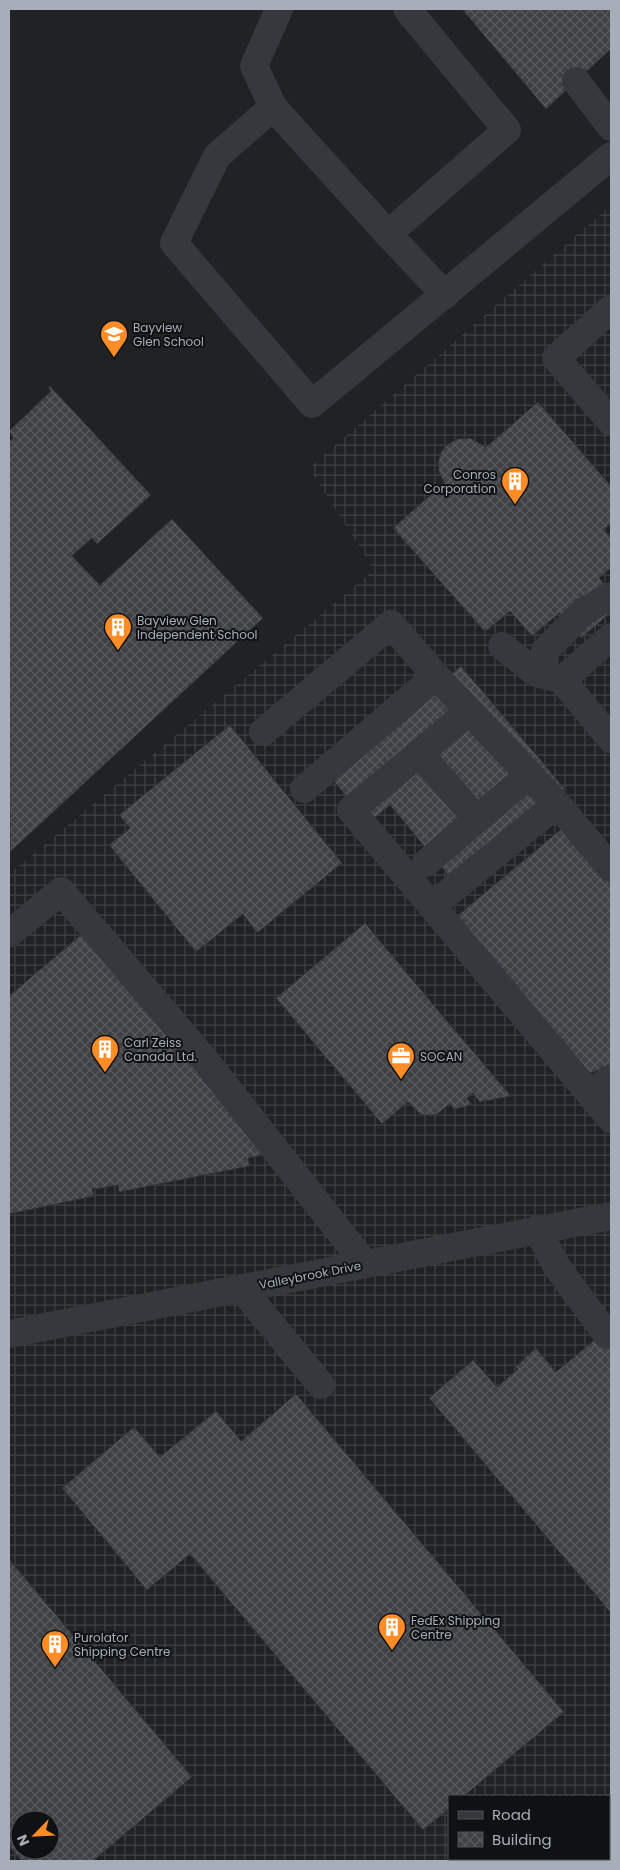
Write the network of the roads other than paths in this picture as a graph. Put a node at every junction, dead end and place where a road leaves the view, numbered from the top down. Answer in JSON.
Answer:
{"nodes":[{"id":1,"x":279,"y":9,"type":"edge"},
{"id":2,"x":407,"y":9,"type":"edge"},
{"id":3,"x":576,"y":81,"type":"dead end"},
{"id":4,"x":273,"y":107,"type":"junction"},
{"id":5,"x":611,"y":127,"type":"edge"},
{"id":6,"x":611,"y":156,"type":"edge"},
{"id":7,"x":388,"y":234,"type":"junction"},
{"id":8,"x":445,"y":295,"type":"junction"},
{"id":9,"x":611,"y":309,"type":"edge"},
{"id":10,"x":611,"y":422,"type":"edge"},
{"id":11,"x":611,"y":596,"type":"edge"},
{"id":12,"x":611,"y":637,"type":"edge"},
{"id":13,"x":502,"y":646,"type":"dead end"},
{"id":14,"x":436,"y":676,"type":"junction"},
{"id":15,"x":553,"y":678,"type":"junction"},
{"id":16,"x":464,"y":716,"type":"dead end"},
{"id":17,"x":264,"y":732,"type":"dead end"},
{"id":18,"x":611,"y":738,"type":"edge"},
{"id":19,"x":419,"y":753,"type":"junction"},
{"id":20,"x":520,"y":783,"type":"dead end"},
{"id":21,"x":304,"y":789,"type":"dead end"},
{"id":22,"x":557,"y":804,"type":"junction"},
{"id":23,"x":477,"y":819,"type":"junction"},
{"id":24,"x":426,"y":863,"type":"dead end"},
{"id":25,"x":611,"y":868,"type":"edge"},
{"id":26,"x":432,"y":906,"type":"junction"},
{"id":27,"x":9,"y":934,"type":"edge"},
{"id":28,"x":611,"y":1119,"type":"edge"},
{"id":29,"x":611,"y":1216,"type":"edge"},
{"id":30,"x":537,"y":1230,"type":"junction"},
{"id":31,"x":365,"y":1264,"type":"junction"},
{"id":32,"x":241,"y":1288,"type":"junction"},
{"id":33,"x":9,"y":1334,"type":"edge"},
{"id":34,"x":607,"y":1335,"type":"dead end"},
{"id":35,"x":321,"y":1385,"type":"dead end"}],
"edges":[{"from":1,"to":4,"type":"street"},
{"from":2,"to":7,"type":"street"},
{"from":3,"to":5,"type":"street"},
{"from":4,"to":7,"type":"street"},
{"from":4,"to":8,"type":"street"},
{"from":6,"to":8,"type":"street"},
{"from":7,"to":8,"type":"street"},
{"from":9,"to":10,"type":"street"},
{"from":11,"to":15,"type":"street"},
{"from":12,"to":15,"type":"street"},
{"from":13,"to":15,"type":"street"},
{"from":14,"to":17,"type":"street"},
{"from":14,"to":21,"type":"street"},
{"from":14,"to":22,"type":"street"},
{"from":15,"to":18,"type":"street"},
{"from":16,"to":19,"type":"street"},
{"from":19,"to":23,"type":"street"},
{"from":19,"to":26,"type":"street"},
{"from":20,"to":23,"type":"street"},
{"from":22,"to":25,"type":"street"},
{"from":22,"to":26,"type":"street"},
{"from":23,"to":24,"type":"street"},
{"from":26,"to":28,"type":"street"},
{"from":27,"to":31,"type":"street"},
{"from":29,"to":30,"type":"street","name":"Valleybrook Drive"},
{"from":30,"to":31,"type":"street","name":"Valleybrook Drive"},
{"from":30,"to":34,"type":"street"},
{"from":31,"to":32,"type":"street","name":"Valleybrook Drive"},
{"from":32,"to":33,"type":"street","name":"Valleybrook Drive"},
{"from":32,"to":35,"type":"street"}]}
